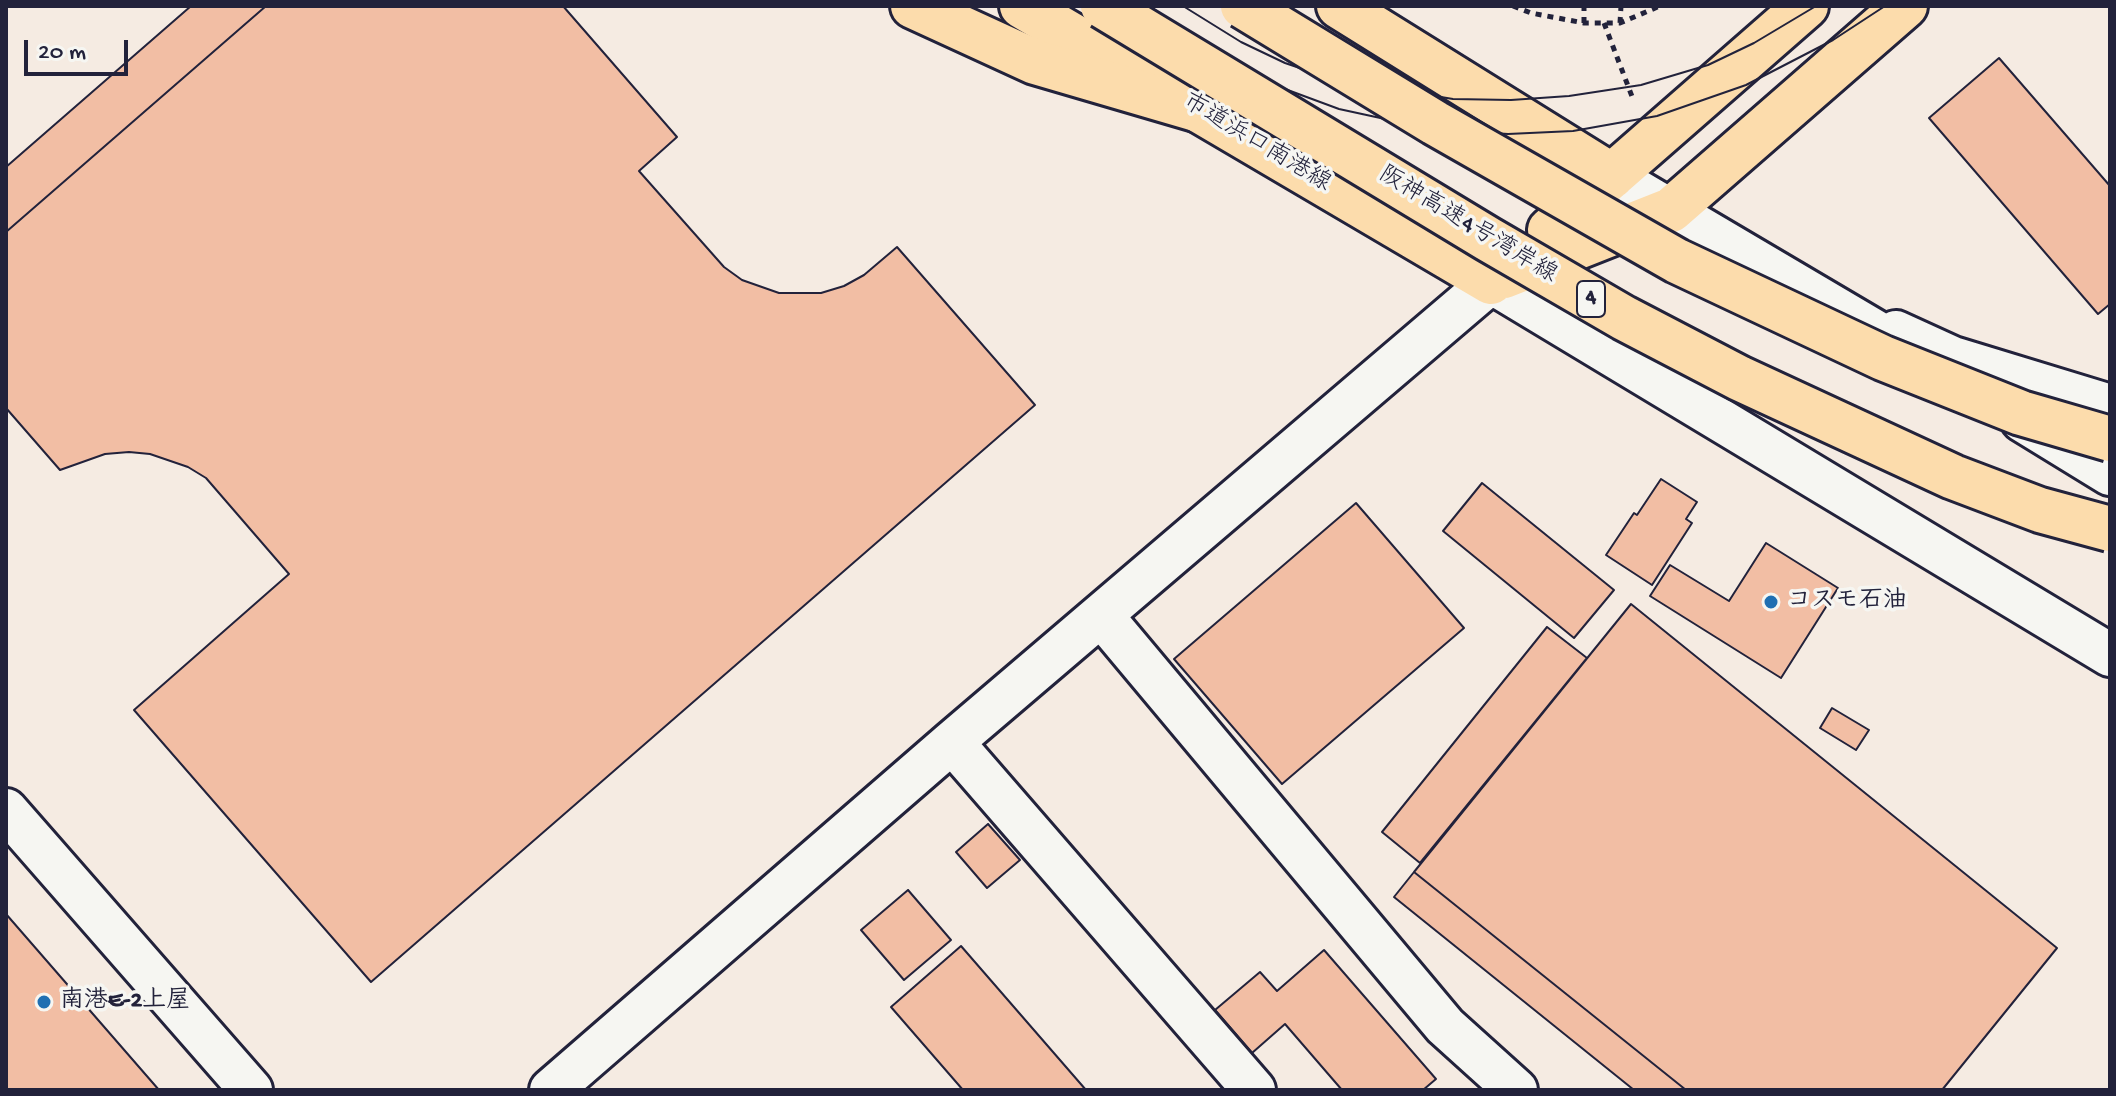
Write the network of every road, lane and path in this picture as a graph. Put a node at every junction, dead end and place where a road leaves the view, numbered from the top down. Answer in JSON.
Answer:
{"nodes":[{"id":1,"x":913,"y":6,"type":"edge"},
{"id":2,"x":1022,"y":6,"type":"edge"},
{"id":3,"x":1103,"y":6,"type":"edge"},
{"id":4,"x":1243,"y":6,"type":"edge"},
{"id":5,"x":1339,"y":6,"type":"edge"},
{"id":6,"x":1513,"y":6,"type":"edge"},
{"id":7,"x":1584,"y":6,"type":"edge"},
{"id":8,"x":1621,"y":6,"type":"edge"},
{"id":9,"x":1660,"y":6,"type":"edge"},
{"id":10,"x":1806,"y":6,"type":"edge"},
{"id":11,"x":1905,"y":6,"type":"edge"},
{"id":12,"x":1584,"y":23,"type":"junction"},
{"id":13,"x":1604,"y":23,"type":"junction"},
{"id":14,"x":1620,"y":23,"type":"junction"},
{"id":15,"x":1633,"y":99,"type":"dead end"},
{"id":16,"x":1199,"y":110,"type":"junction"},
{"id":17,"x":1612,"y":176,"type":"junction"},
{"id":18,"x":1671,"y":210,"type":"junction"},
{"id":19,"x":1491,"y":282,"type":"junction"},
{"id":20,"x":1819,"y":296,"type":"junction"},
{"id":21,"x":2110,"y":406,"type":"edge"},
{"id":22,"x":2110,"y":439,"type":"edge"},
{"id":23,"x":2110,"y":474,"type":"edge"},
{"id":24,"x":2110,"y":529,"type":"edge"},
{"id":25,"x":1101,"y":615,"type":"junction"},
{"id":26,"x":2110,"y":655,"type":"edge"},
{"id":27,"x":952,"y":742,"type":"junction"},
{"id":28,"x":6,"y":810,"type":"edge"},
{"id":29,"x":251,"y":1090,"type":"edge"},
{"id":30,"x":551,"y":1090,"type":"edge"},
{"id":31,"x":1254,"y":1090,"type":"edge"},
{"id":32,"x":1516,"y":1090,"type":"edge"}],
"edges":[{"from":1,"to":16,"type":"main road"},
{"from":2,"to":16,"type":"main road","name":"市道浜口南港線"},
{"from":3,"to":24,"type":"main road","name":"阪神高速4号湾岸線","number":"4","bridge":true},
{"from":4,"to":22,"type":"main road","bridge":true},
{"from":5,"to":17,"type":"main road"},
{"from":6,"to":12,"type":"path"},
{"from":7,"to":12,"type":"path"},
{"from":8,"to":14,"type":"path"},
{"from":9,"to":14,"type":"path"},
{"from":10,"to":17,"type":"main road"},
{"from":11,"to":18,"type":"main road"},
{"from":12,"to":13,"type":"path"},
{"from":13,"to":14,"type":"path"},
{"from":13,"to":15,"type":"path"},
{"from":16,"to":19,"type":"main road","name":"市道浜口南港線"},
{"from":17,"to":18,"type":"street"},
{"from":17,"to":19,"type":"main road"},
{"from":18,"to":19,"type":"main road"},
{"from":18,"to":20,"type":"street"},
{"from":19,"to":25,"type":"street"},
{"from":19,"to":26,"type":"street"},
{"from":20,"to":21,"type":"street"},
{"from":20,"to":23,"type":"street"},
{"from":25,"to":27,"type":"street"},
{"from":25,"to":32,"type":"street"},
{"from":27,"to":30,"type":"street"},
{"from":27,"to":31,"type":"street"},
{"from":28,"to":29,"type":"street"}]}
